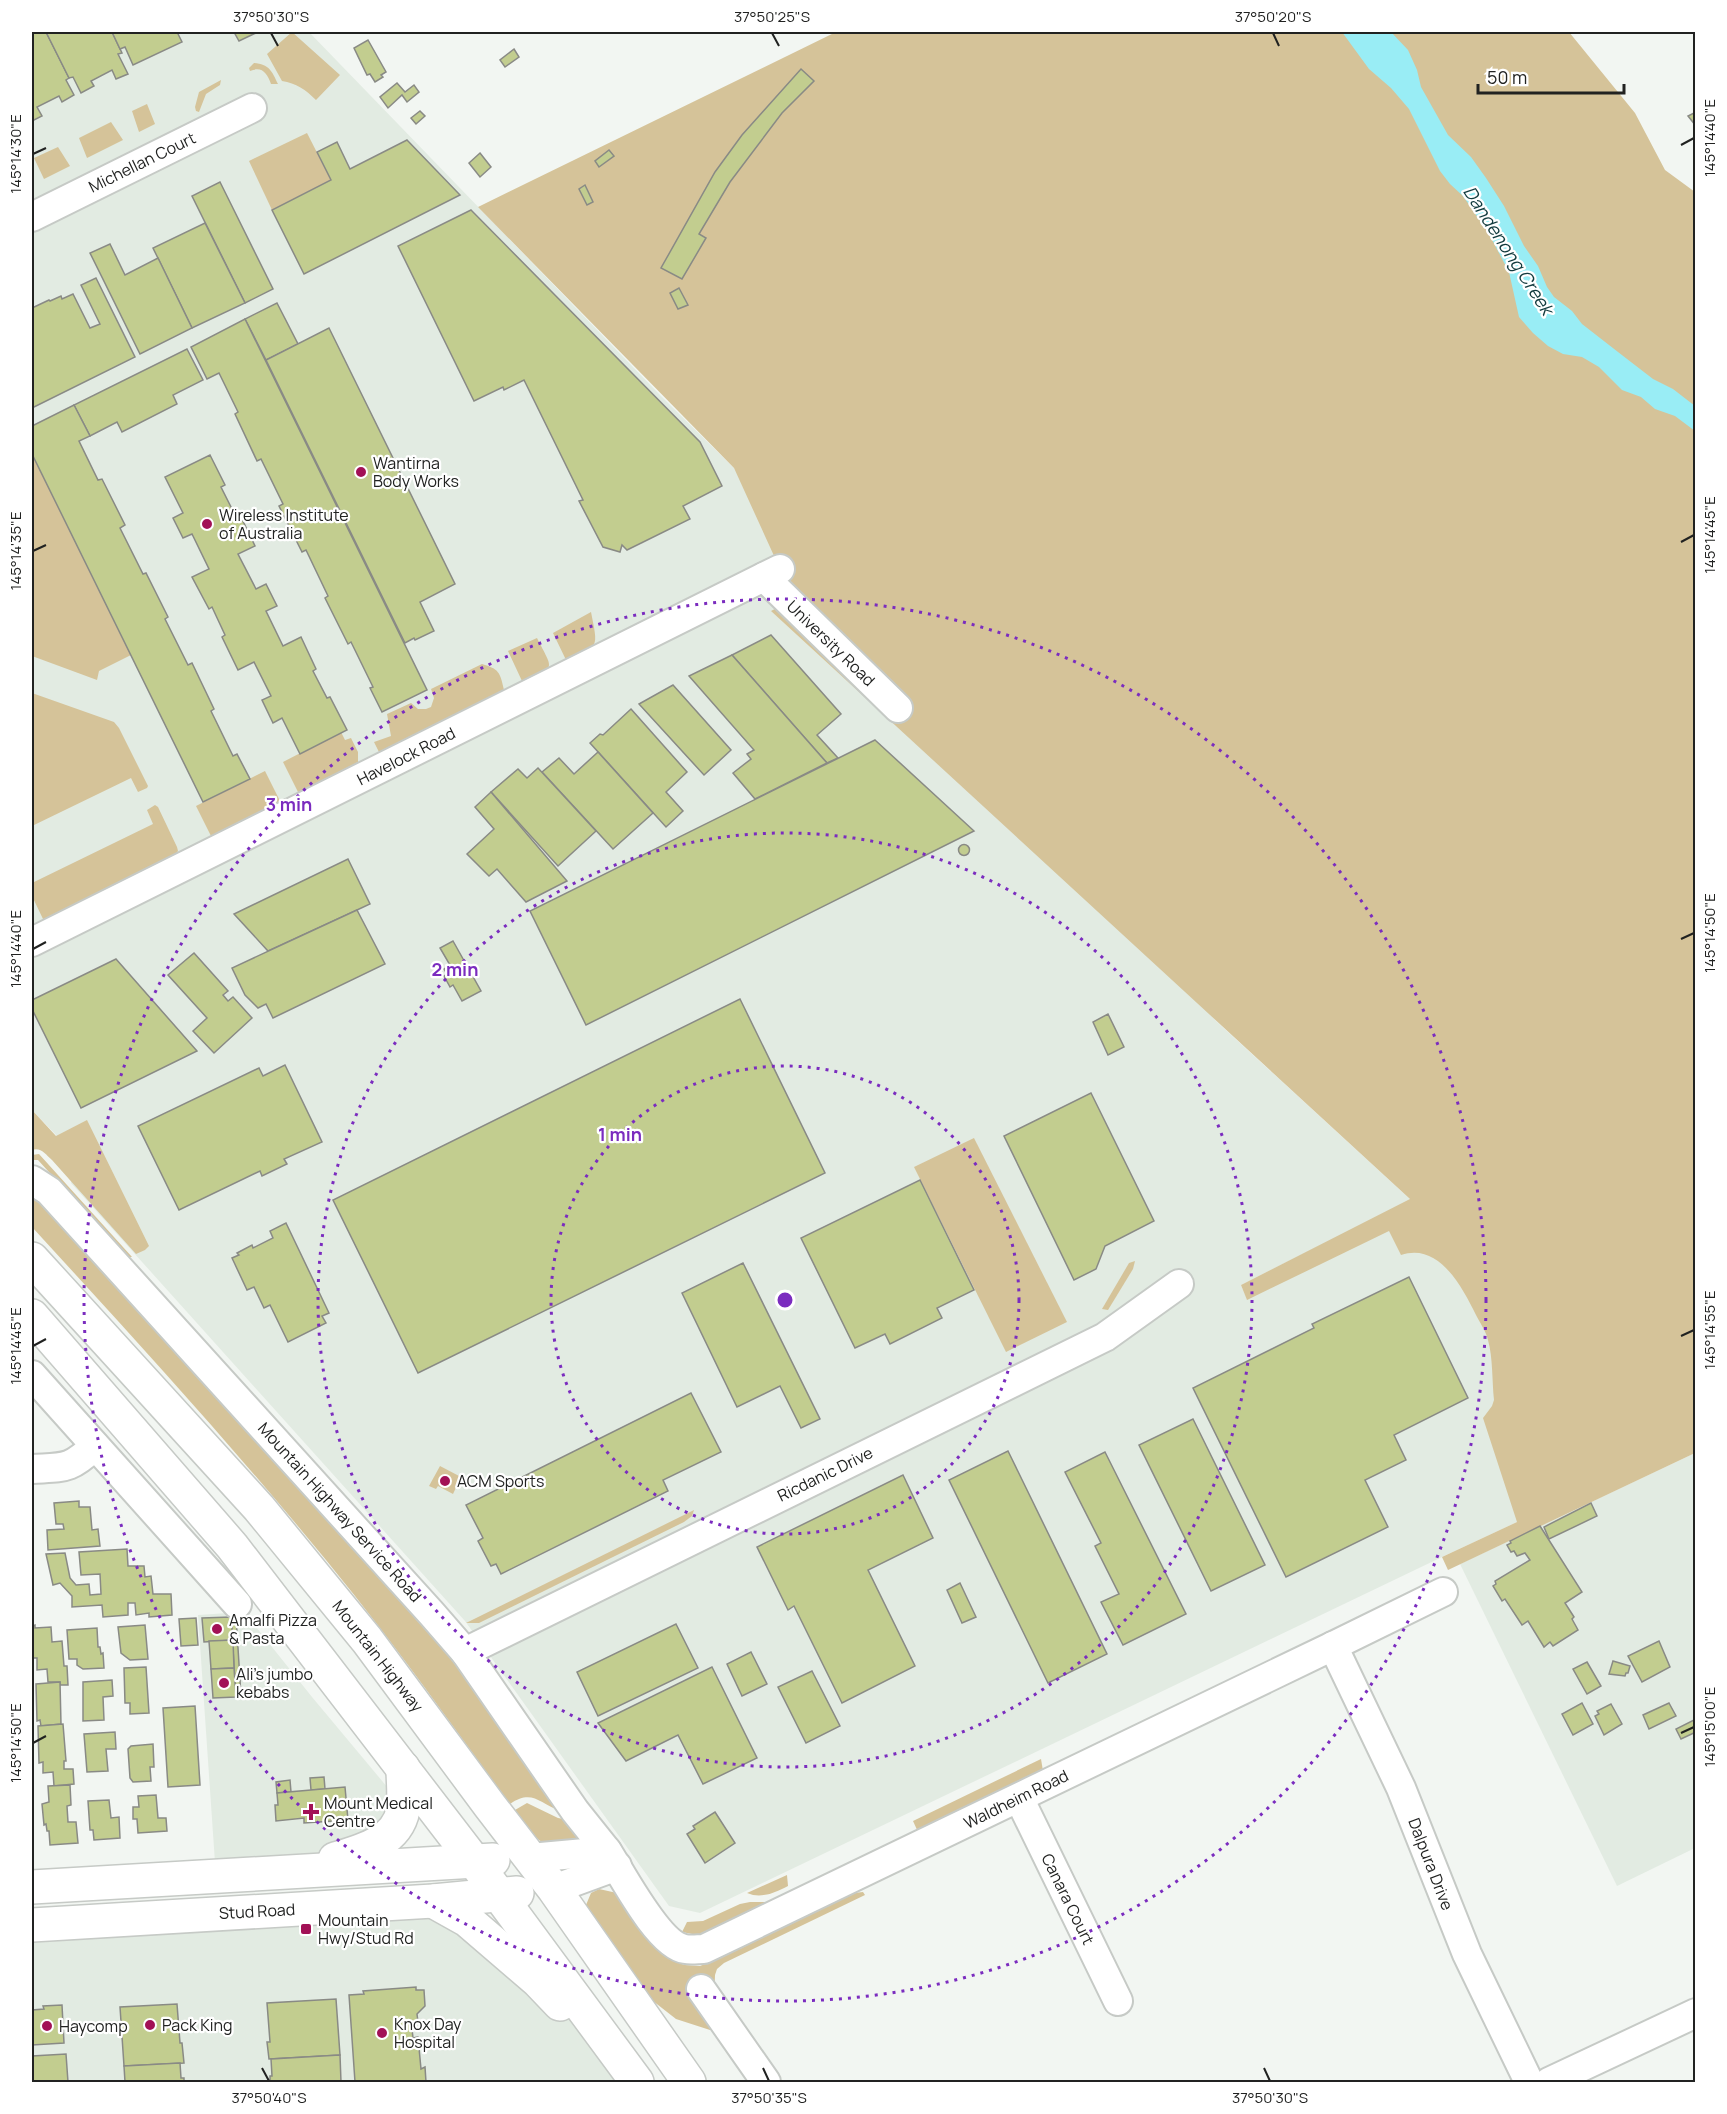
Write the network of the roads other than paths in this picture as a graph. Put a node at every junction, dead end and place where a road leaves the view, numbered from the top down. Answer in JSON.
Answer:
{"nodes":[{"id":1,"x":252,"y":108,"type":"dead end"},
{"id":2,"x":32,"y":217,"type":"edge"},
{"id":3,"x":772,"y":573,"type":"joint"},
{"id":4,"x":898,"y":708,"type":"dead end"},
{"id":5,"x":32,"y":942,"type":"edge"},
{"id":6,"x":40,"y":1185,"type":"edge"},
{"id":7,"x":32,"y":1259,"type":"edge"},
{"id":8,"x":1179,"y":1284,"type":"dead end"},
{"id":9,"x":32,"y":1316,"type":"edge"},
{"id":10,"x":32,"y":1375,"type":"edge"},
{"id":11,"x":95,"y":1446,"type":"junction"},
{"id":12,"x":32,"y":1469,"type":"edge"},
{"id":13,"x":259,"y":1508,"type":"junction"},
{"id":14,"x":1443,"y":1592,"type":"dead end"},
{"id":15,"x":237,"y":1604,"type":"dead end"},
{"id":16,"x":299,"y":1632,"type":"junction"},
{"id":17,"x":1333,"y":1646,"type":"junction"},
{"id":18,"x":465,"y":1652,"type":"junction"},
{"id":19,"x":403,"y":1767,"type":"junction"},
{"id":20,"x":1019,"y":1798,"type":"junction"},
{"id":21,"x":530,"y":1858,"type":"junction"},
{"id":22,"x":612,"y":1859,"type":"junction"},
{"id":23,"x":474,"y":1861,"type":"junction"},
{"id":24,"x":300,"y":1872,"type":"junction"},
{"id":25,"x":166,"y":1880,"type":"junction"},
{"id":26,"x":32,"y":1887,"type":"edge"},
{"id":27,"x":554,"y":1889,"type":"junction"},
{"id":28,"x":500,"y":1895,"type":"junction"},
{"id":29,"x":434,"y":1901,"type":"junction"},
{"id":30,"x":217,"y":1913,"type":"junction"},
{"id":31,"x":32,"y":1925,"type":"edge"},
{"id":32,"x":701,"y":1989,"type":"dead end"},
{"id":33,"x":1118,"y":2001,"type":"dead end"},
{"id":34,"x":1695,"y":2013,"type":"edge"},
{"id":35,"x":637,"y":2082,"type":"edge"},
{"id":36,"x":689,"y":2082,"type":"edge"},
{"id":37,"x":766,"y":2082,"type":"edge"},
{"id":38,"x":1528,"y":2082,"type":"edge"},
{"id":39,"x":1549,"y":2082,"type":"edge"}],
"edges":[{"from":1,"to":2,"type":"street","name":"Michellan Court"},
{"from":3,"to":4,"type":"street","name":"University Road"},
{"from":3,"to":5,"type":"street","name":"Havelock Road"},
{"from":6,"to":18,"type":"street","name":"Mountain Highway Service Road"},
{"from":7,"to":13,"type":"main road","name":"Mountain Highway"},
{"from":8,"to":18,"type":"street","name":"Ricdanic Drive"},
{"from":9,"to":16,"type":"main road"},
{"from":10,"to":11,"type":"street"},
{"from":11,"to":12,"type":"street"},
{"from":11,"to":15,"type":"street"},
{"from":13,"to":16,"type":"main road"},
{"from":13,"to":21,"type":"main road","name":"Mountain Highway"},
{"from":14,"to":17,"type":"street","name":"Waldheim Road"},
{"from":16,"to":19,"type":"main road"},
{"from":17,"to":20,"type":"street","name":"Waldheim Road"},
{"from":17,"to":38,"type":"street","name":"Dalpura Drive"},
{"from":18,"to":22,"type":"street","name":"Mountain Highway Service Road"},
{"from":19,"to":23,"type":"main road"},
{"from":19,"to":24,"type":"main road"},
{"from":20,"to":22,"type":"street","name":"Waldheim Road"},
{"from":20,"to":33,"type":"street","name":"Canara Court"},
{"from":21,"to":22,"type":"street"},
{"from":21,"to":23,"type":"main road"},
{"from":21,"to":27,"type":"main road","name":"Mountain Highway"},
{"from":22,"to":27,"type":"street"},
{"from":23,"to":24,"type":"main road"},
{"from":23,"to":28,"type":"main road"},
{"from":24,"to":25,"type":"main road"},
{"from":25,"to":26,"type":"main road"},
{"from":25,"to":30,"type":"main road"},
{"from":27,"to":28,"type":"main road","name":"Stud Road"},
{"from":27,"to":36,"type":"main road","name":"Mountain Highway"},
{"from":28,"to":29,"type":"main road","name":"Stud Road"},
{"from":28,"to":35,"type":"main road"},
{"from":29,"to":30,"type":"main road","name":"Stud Road"},
{"from":29,"to":35,"type":"main road"},
{"from":30,"to":31,"type":"main road","name":"Stud Road"},
{"from":32,"to":37,"type":"street"},
{"from":34,"to":39,"type":"street"}]}
